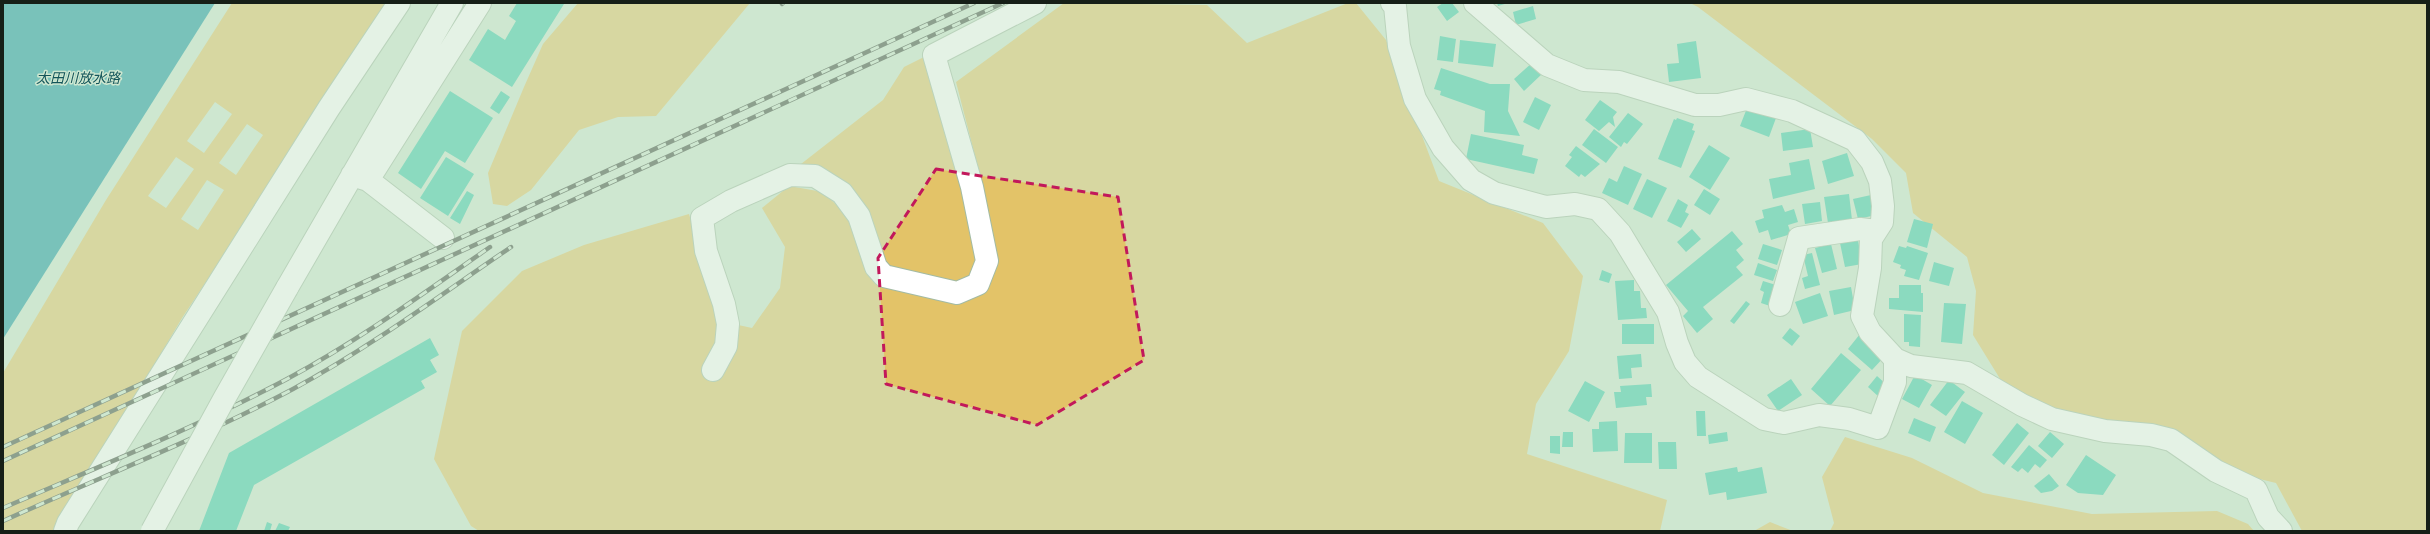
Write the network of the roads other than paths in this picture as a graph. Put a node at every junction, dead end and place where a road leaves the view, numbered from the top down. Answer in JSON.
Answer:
{"nodes":[{"id":1,"x":399,"y":3,"type":"edge"},
{"id":2,"x":452,"y":3,"type":"edge"},
{"id":3,"x":480,"y":3,"type":"edge"},
{"id":4,"x":1035,"y":3,"type":"edge"},
{"id":5,"x":1392,"y":3,"type":"edge"},
{"id":6,"x":1476,"y":3,"type":"edge"},
{"id":7,"x":360,"y":177,"type":"junction"},
{"id":8,"x":1876,"y":231,"type":"junction"},
{"id":9,"x":443,"y":238,"type":"dead end"},
{"id":10,"x":1780,"y":305,"type":"dead end"},
{"id":11,"x":1895,"y":359,"type":"junction"},
{"id":12,"x":713,"y":370,"type":"dead end"},
{"id":13,"x":65,"y":531,"type":"edge"},
{"id":14,"x":152,"y":531,"type":"edge"},
{"id":15,"x":2281,"y":531,"type":"edge"}],
"edges":[{"from":1,"to":13,"type":"street"},
{"from":2,"to":7,"type":"street"},
{"from":3,"to":7,"type":"street"},
{"from":4,"to":12,"type":"street"},
{"from":5,"to":11,"type":"street"},
{"from":6,"to":8,"type":"street"},
{"from":7,"to":9,"type":"street"},
{"from":7,"to":14,"type":"street","bridge":true},
{"from":8,"to":10,"type":"street"},
{"from":8,"to":11,"type":"street"},
{"from":11,"to":15,"type":"street"}]}
